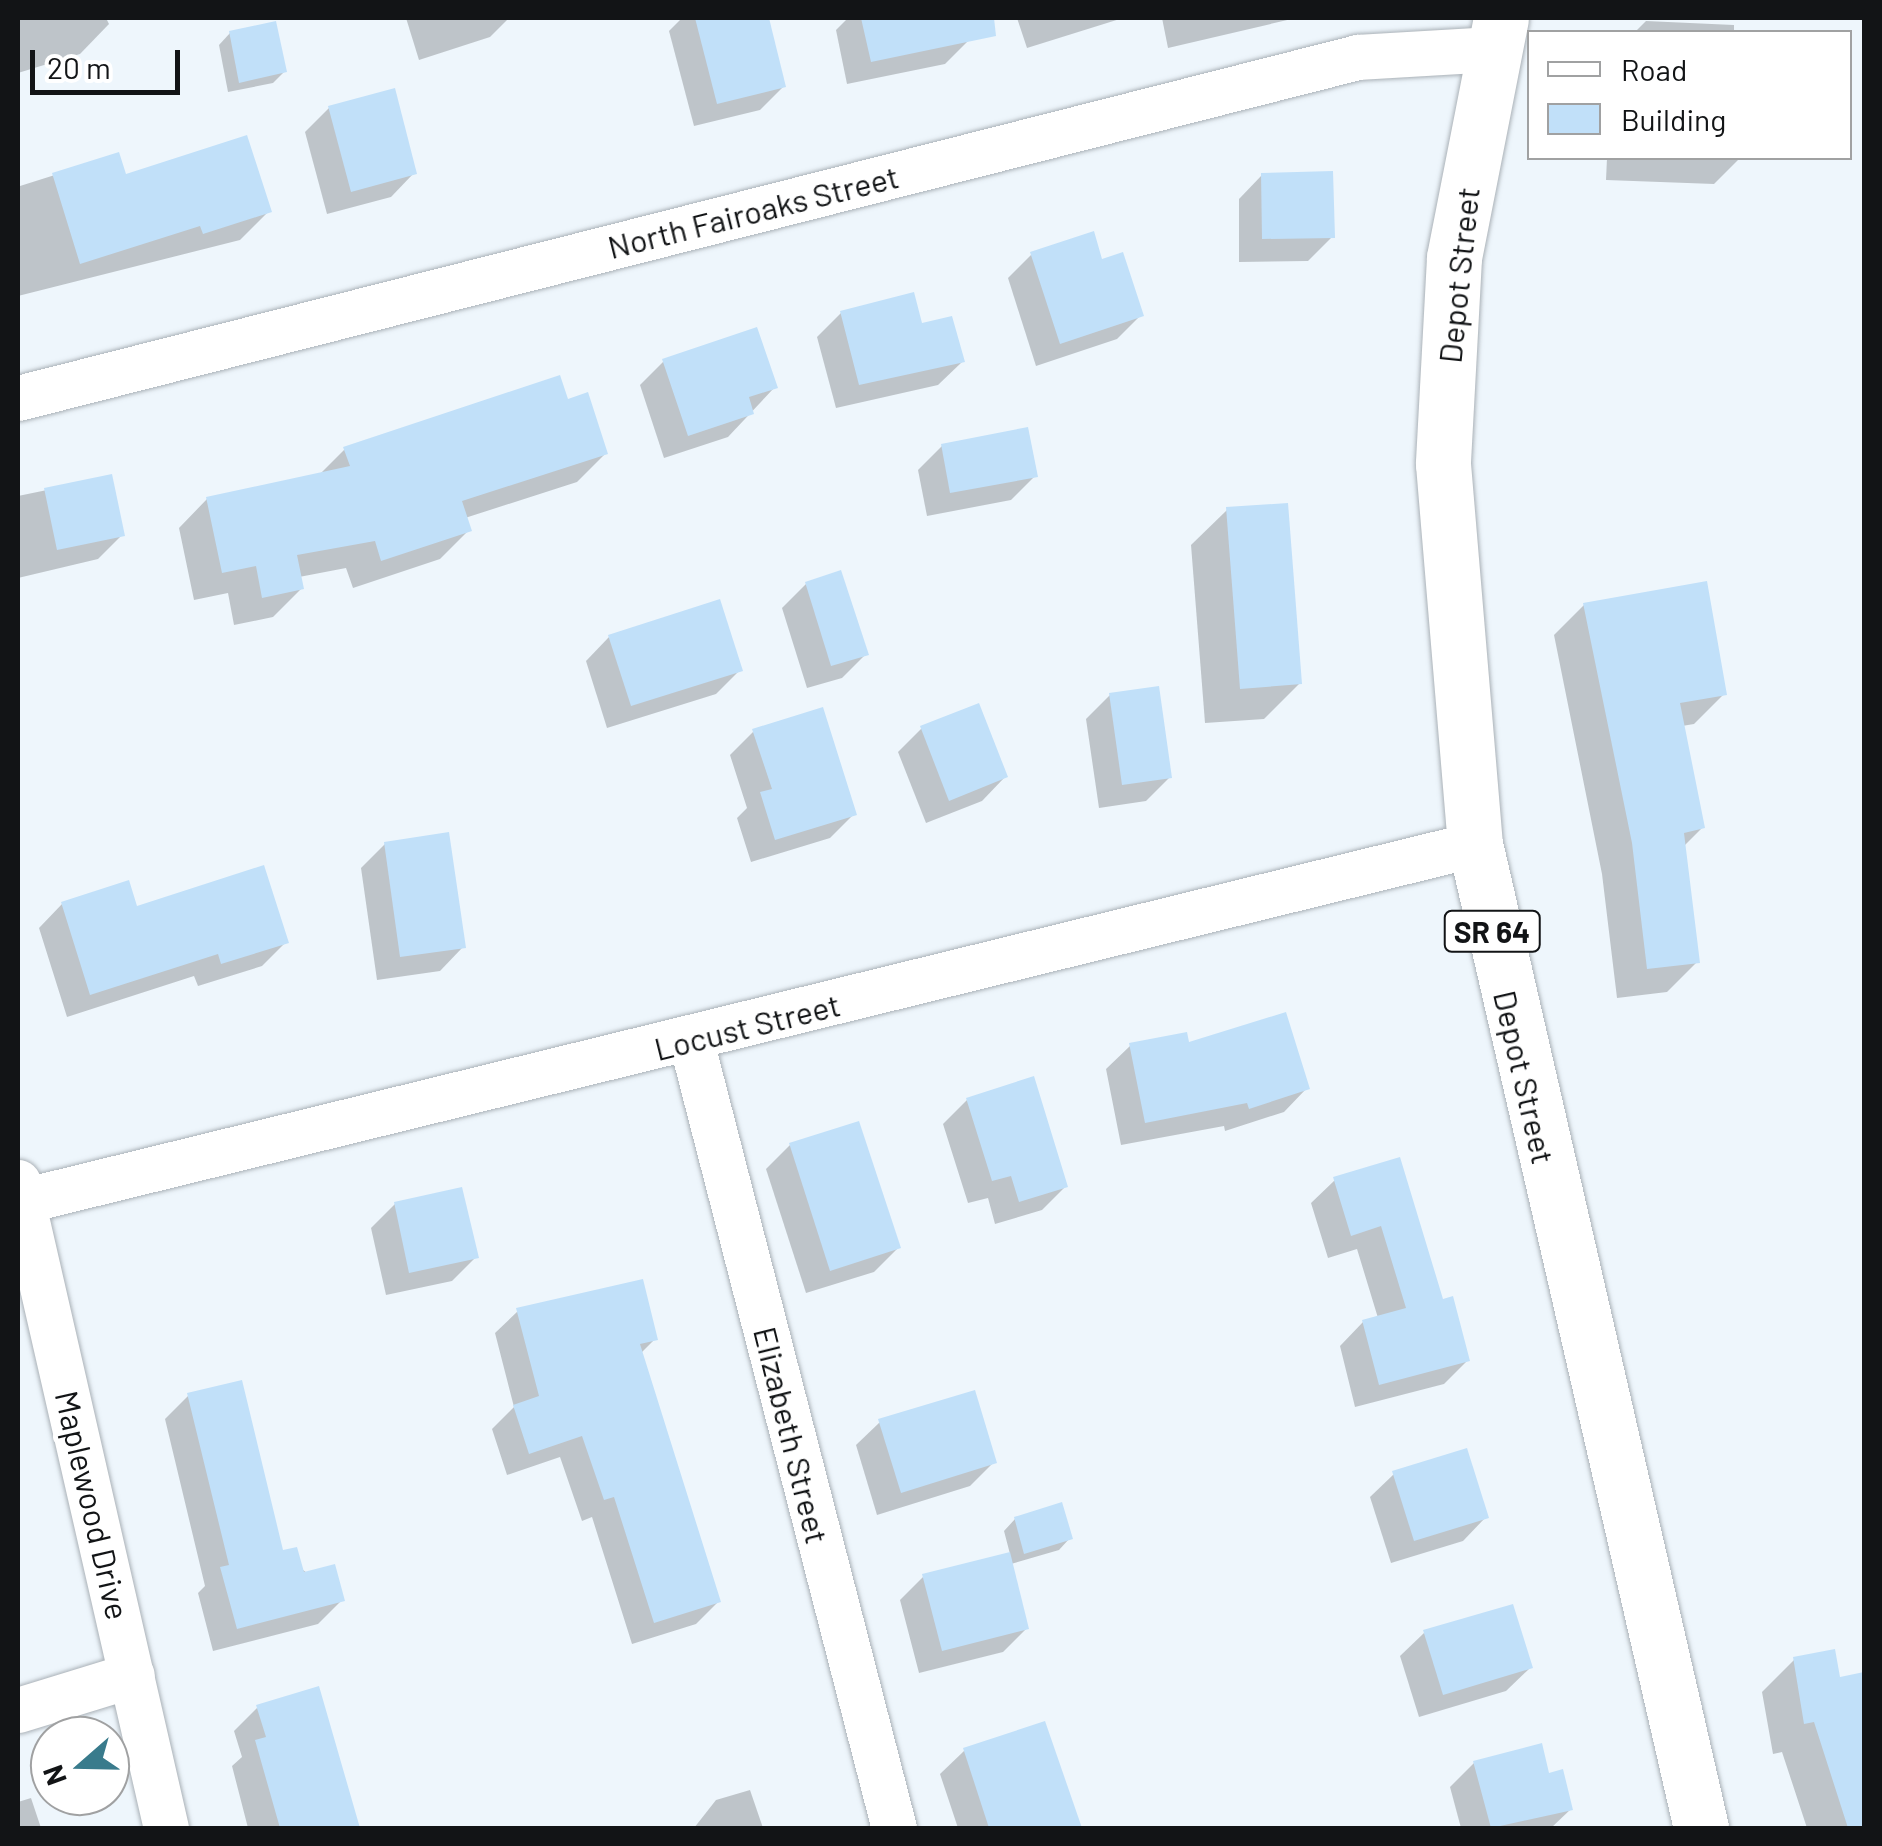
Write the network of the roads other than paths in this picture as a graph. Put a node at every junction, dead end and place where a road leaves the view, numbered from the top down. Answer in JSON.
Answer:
{"nodes":[{"id":1,"x":1497,"y":33,"type":"edge"},
{"id":2,"x":18,"y":398,"type":"edge"},
{"id":3,"x":1475,"y":844,"type":"junction"},
{"id":4,"x":691,"y":1040,"type":"junction"},
{"id":5,"x":19,"y":1195,"type":"edge"},
{"id":6,"x":132,"y":1675,"type":"junction"},
{"id":7,"x":18,"y":1710,"type":"edge"},
{"id":8,"x":166,"y":1828,"type":"edge"},
{"id":9,"x":894,"y":1828,"type":"edge"},
{"id":10,"x":1701,"y":1828,"type":"edge"}],
"edges":[{"from":1,"to":2,"type":"street","name":"North Fairoaks Street"},
{"from":1,"to":3,"type":"main road","name":"Depot Street","number":"SR 64"},
{"from":3,"to":4,"type":"street","name":"Locust Street"},
{"from":3,"to":10,"type":"main road","name":"Depot Street","number":"SR 64"},
{"from":4,"to":5,"type":"street","name":"Locust Street"},
{"from":4,"to":9,"type":"street","name":"Elizabeth Street"},
{"from":5,"to":6,"type":"street","name":"Maplewood Drive"},
{"from":6,"to":7,"type":"street"},
{"from":6,"to":8,"type":"street","name":"Maplewood Drive"}]}
